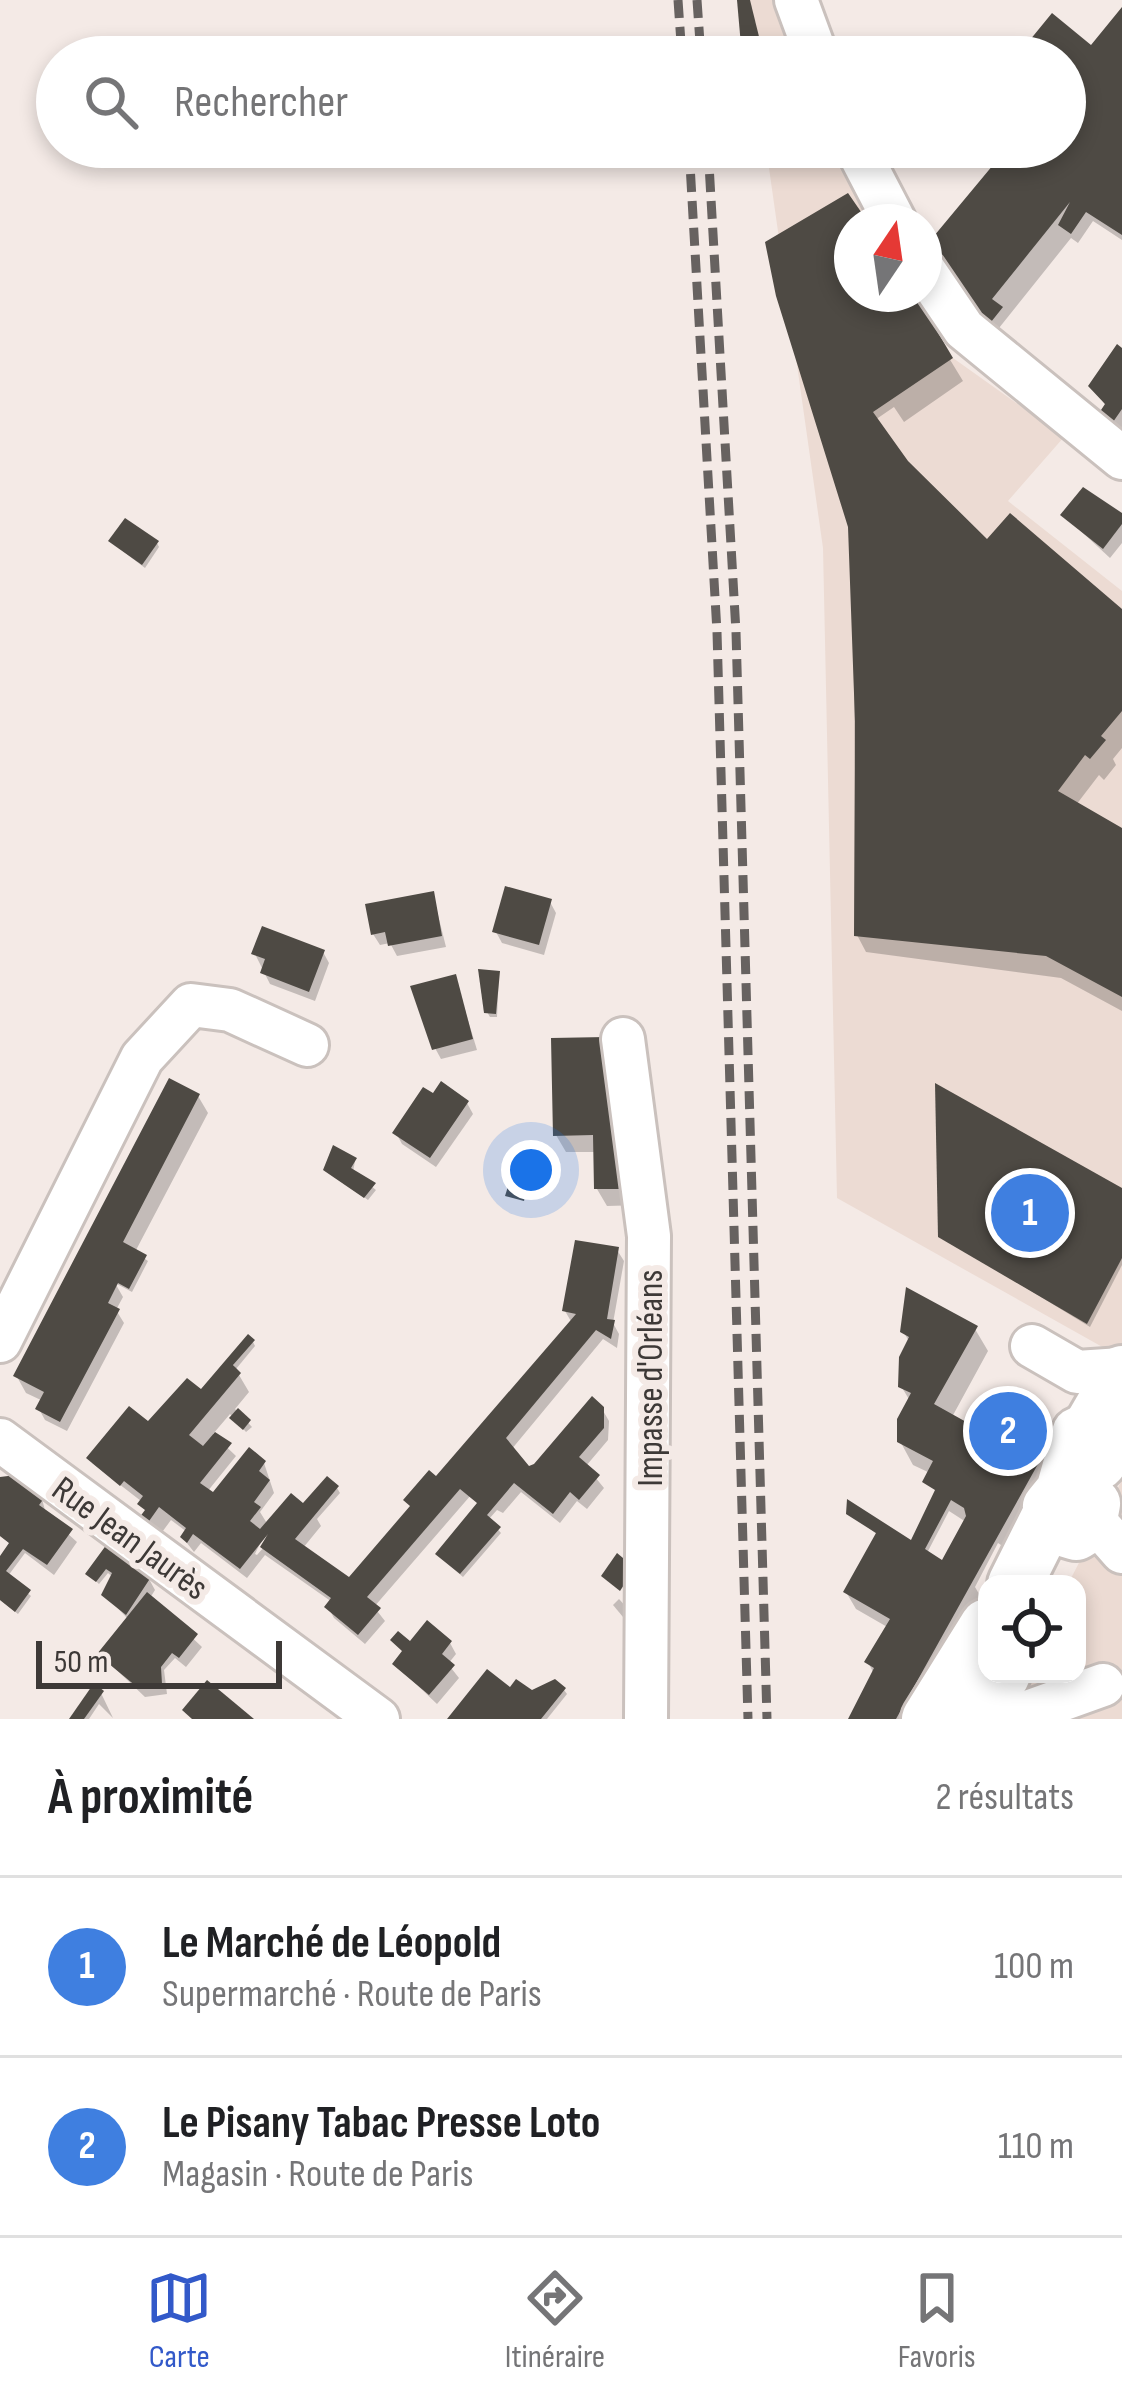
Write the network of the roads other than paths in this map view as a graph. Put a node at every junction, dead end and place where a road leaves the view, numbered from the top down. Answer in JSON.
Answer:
{"nodes":[{"id":1,"x":796,"y":0,"type":"edge"},
{"id":2,"x":809,"y":36,"type":"edge"},
{"id":3,"x":867,"y":168,"type":"edge"},
{"id":4,"x":886,"y":204,"type":"edge"},
{"id":5,"x":942,"y":296,"type":"edge"},
{"id":6,"x":1122,"y":458,"type":"edge"},
{"id":7,"x":623,"y":1039,"type":"dead end"},
{"id":8,"x":307,"y":1045,"type":"dead end"},
{"id":9,"x":0,"y":1341,"type":"edge"},
{"id":10,"x":1032,"y":1346,"type":"dead end"},
{"id":11,"x":1122,"y":1371,"type":"edge"},
{"id":12,"x":2,"y":1446,"type":"edge"},
{"id":13,"x":1091,"y":1483,"type":"edge"},
{"id":14,"x":1029,"y":1575,"type":"edge"},
{"id":15,"x":978,"y":1648,"type":"edge"},
{"id":16,"x":978,"y":1670,"type":"edge"},
{"id":17,"x":998,"y":1683,"type":"edge"},
{"id":18,"x":1102,"y":1685,"type":"dead end"},
{"id":19,"x":378,"y":1719,"type":"edge"},
{"id":20,"x":646,"y":1719,"type":"edge"},
{"id":21,"x":929,"y":1719,"type":"edge"},
{"id":22,"x":954,"y":1719,"type":"edge"},
{"id":23,"x":976,"y":1719,"type":"edge"},
{"id":24,"x":1008,"y":1719,"type":"edge"}],
"edges":[{"from":1,"to":2,"type":"street"},
{"from":3,"to":4,"type":"street"},
{"from":5,"to":6,"type":"street"},
{"from":7,"to":20,"type":"street","name":"Impasse d'Orléans"},
{"from":8,"to":9,"type":"street"},
{"from":10,"to":11,"type":"street"},
{"from":11,"to":13,"type":"main road"},
{"from":12,"to":19,"type":"street","name":"Rue Jean Jaurès"},
{"from":13,"to":14,"type":"main road"},
{"from":15,"to":21,"type":"main road"},
{"from":16,"to":22,"type":"street"},
{"from":17,"to":23,"type":"main road"},
{"from":18,"to":24,"type":"street"}]}
